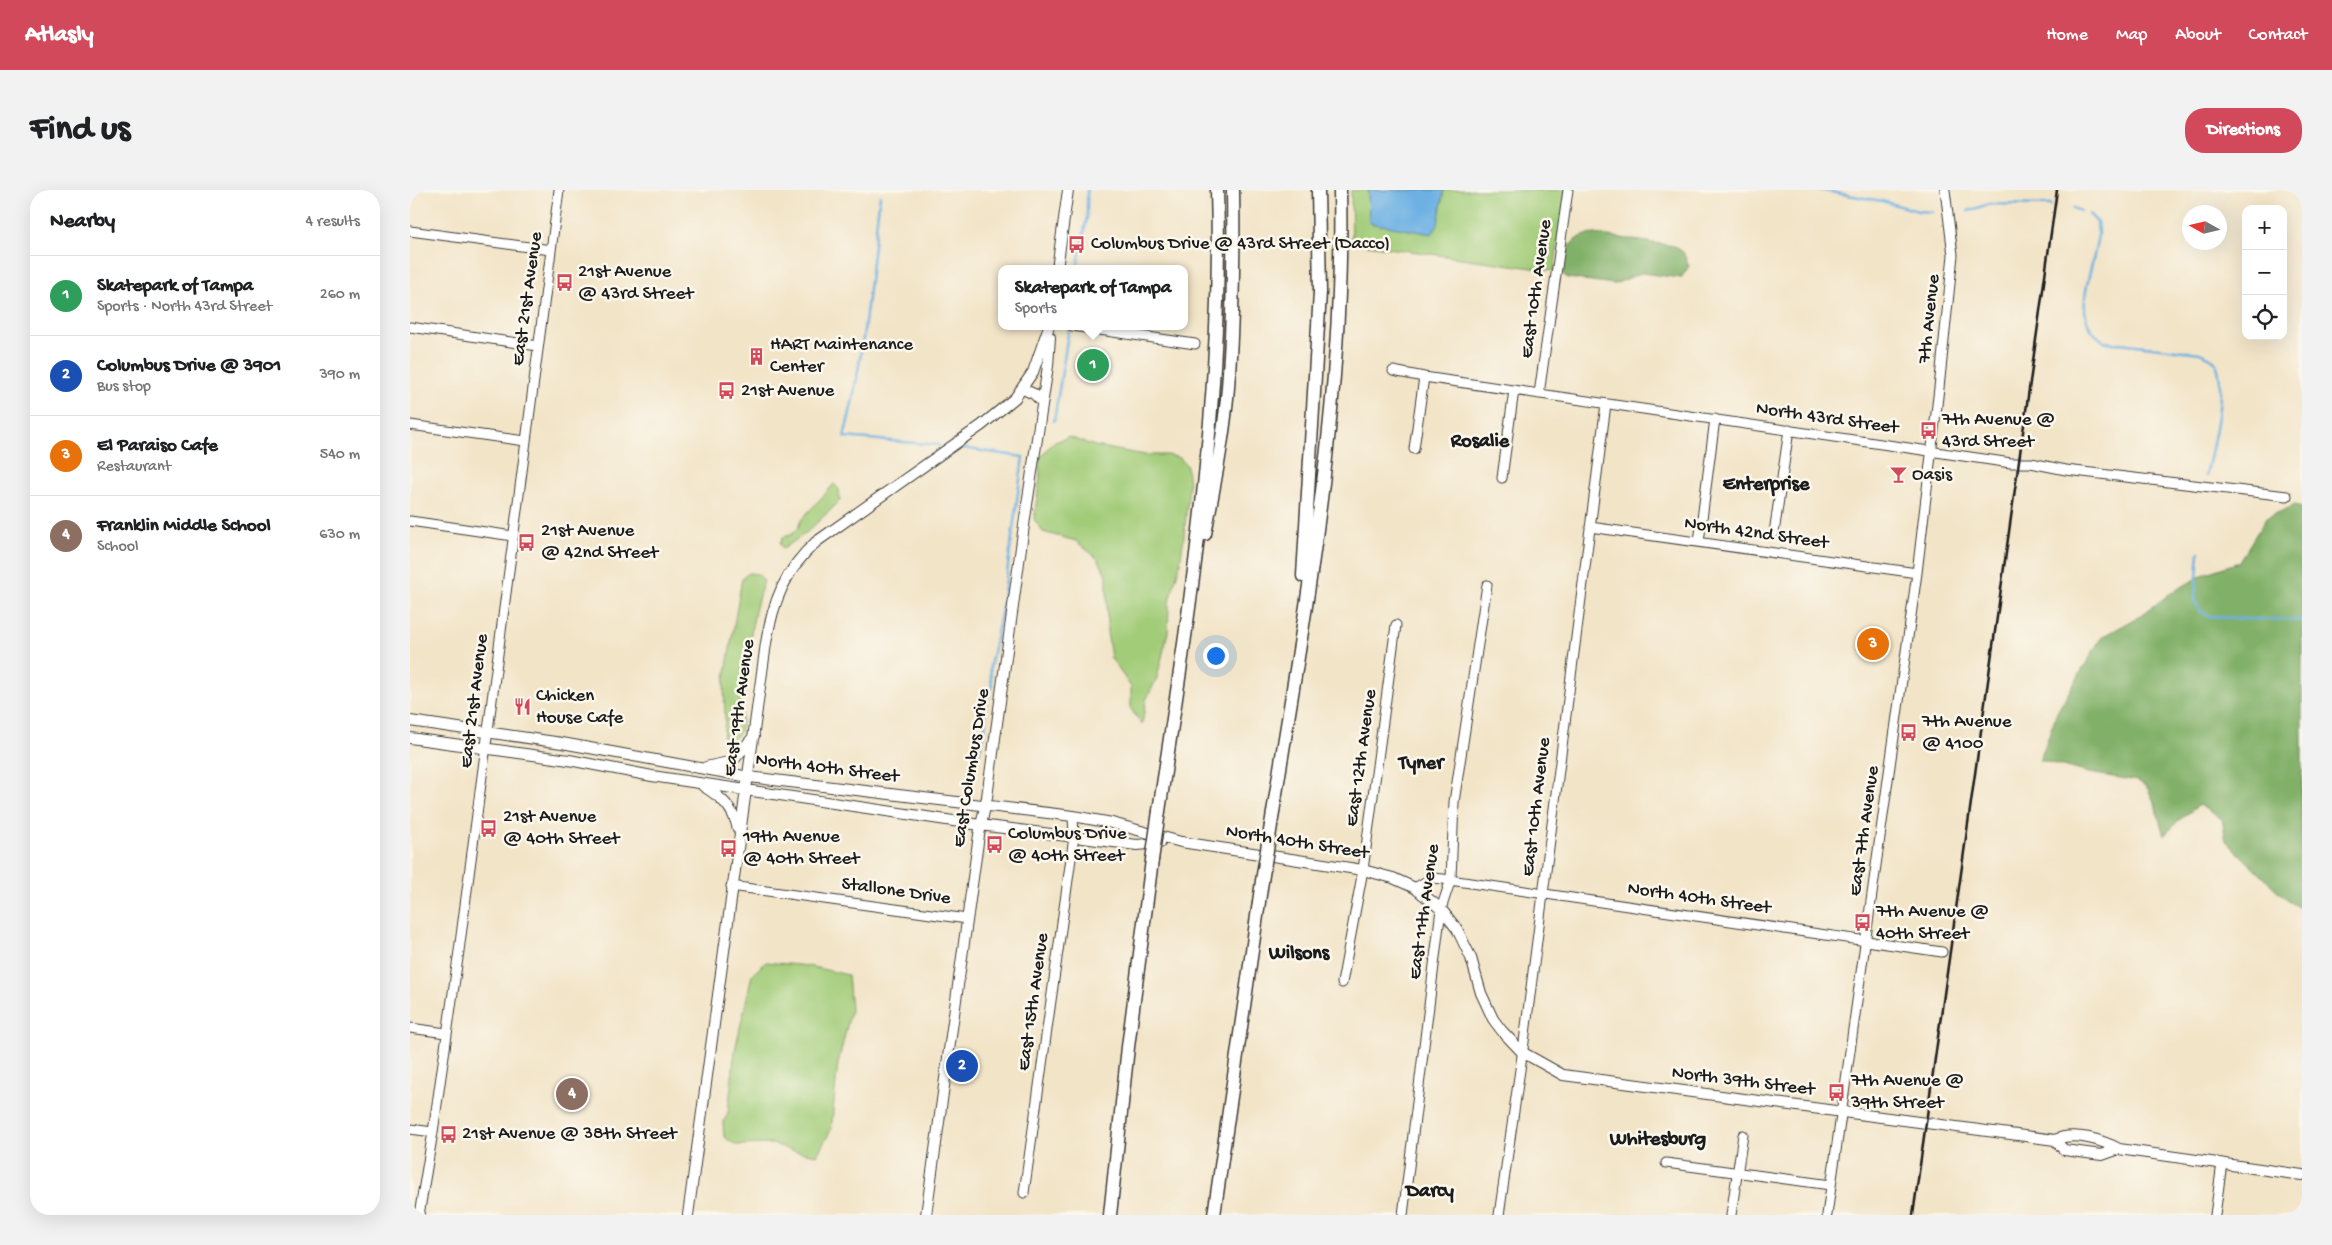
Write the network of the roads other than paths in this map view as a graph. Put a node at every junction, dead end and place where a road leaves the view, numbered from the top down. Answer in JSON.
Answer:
{"nodes":[{"id":1,"x":559,"y":190,"type":"edge"},
{"id":2,"x":1068,"y":190,"type":"edge"},
{"id":3,"x":1217,"y":190,"type":"edge"},
{"id":4,"x":1233,"y":190,"type":"edge"},
{"id":5,"x":1318,"y":190,"type":"edge"},
{"id":6,"x":1340,"y":190,"type":"edge"},
{"id":7,"x":1568,"y":190,"type":"edge"},
{"id":8,"x":1945,"y":190,"type":"edge"},
{"id":9,"x":410,"y":232,"type":"edge"},
{"id":10,"x":551,"y":250,"type":"junction"},
{"id":11,"x":1058,"y":265,"type":"edge"},
{"id":12,"x":410,"y":327,"type":"edge"},
{"id":13,"x":1049,"y":330,"type":"edge"},
{"id":14,"x":1050,"y":330,"type":"edge"},
{"id":15,"x":1099,"y":330,"type":"edge"},
{"id":16,"x":1194,"y":344,"type":"dead end"},
{"id":17,"x":538,"y":346,"type":"junction"},
{"id":18,"x":1392,"y":371,"type":"dead end"},
{"id":19,"x":1424,"y":377,"type":"junction"},
{"id":20,"x":1023,"y":389,"type":"junction"},
{"id":21,"x":1514,"y":390,"type":"junction"},
{"id":22,"x":1539,"y":394,"type":"junction"},
{"id":23,"x":1042,"y":402,"type":"junction"},
{"id":24,"x":1606,"y":404,"type":"junction"},
{"id":25,"x":1715,"y":420,"type":"junction"},
{"id":26,"x":410,"y":425,"type":"edge"},
{"id":27,"x":1789,"y":430,"type":"junction"},
{"id":28,"x":525,"y":441,"type":"junction"},
{"id":29,"x":1414,"y":449,"type":"dead end"},
{"id":30,"x":1930,"y":450,"type":"junction"},
{"id":31,"x":1502,"y":478,"type":"dead end"},
{"id":32,"x":2287,"y":496,"type":"dead end"},
{"id":33,"x":410,"y":521,"type":"edge"},
{"id":34,"x":1590,"y":527,"type":"junction"},
{"id":35,"x":1774,"y":532,"type":"dead end"},
{"id":36,"x":513,"y":536,"type":"junction"},
{"id":37,"x":1698,"y":542,"type":"junction"},
{"id":38,"x":1917,"y":573,"type":"junction"},
{"id":39,"x":1487,"y":586,"type":"dead end"},
{"id":40,"x":1396,"y":625,"type":"dead end"},
{"id":41,"x":1186,"y":635,"type":"junction"},
{"id":42,"x":1296,"y":668,"type":"junction"},
{"id":43,"x":410,"y":721,"type":"edge"},
{"id":44,"x":487,"y":732,"type":"junction"},
{"id":45,"x":754,"y":735,"type":"junction"},
{"id":46,"x":410,"y":738,"type":"edge"},
{"id":47,"x":486,"y":748,"type":"junction"},
{"id":48,"x":699,"y":768,"type":"junction"},
{"id":49,"x":748,"y":777,"type":"junction"},
{"id":50,"x":698,"y":783,"type":"junction"},
{"id":51,"x":746,"y":790,"type":"junction"},
{"id":52,"x":985,"y":806,"type":"junction"},
{"id":53,"x":1073,"y":816,"type":"junction"},
{"id":54,"x":980,"y":825,"type":"junction"},
{"id":55,"x":739,"y":834,"type":"junction"},
{"id":56,"x":1074,"y":837,"type":"junction"},
{"id":57,"x":1181,"y":842,"type":"junction"},
{"id":58,"x":1363,"y":870,"type":"junction"},
{"id":59,"x":1451,"y":879,"type":"junction"},
{"id":60,"x":731,"y":886,"type":"junction"},
{"id":61,"x":1415,"y":888,"type":"junction"},
{"id":62,"x":1542,"y":894,"type":"junction"},
{"id":63,"x":1441,"y":909,"type":"junction"},
{"id":64,"x":967,"y":918,"type":"junction"},
{"id":65,"x":1865,"y":941,"type":"junction"},
{"id":66,"x":1942,"y":952,"type":"dead end"},
{"id":67,"x":1342,"y":983,"type":"dead end"},
{"id":68,"x":410,"y":1028,"type":"edge"},
{"id":69,"x":446,"y":1033,"type":"junction"},
{"id":70,"x":1522,"y":1052,"type":"junction"},
{"id":71,"x":1841,"y":1112,"type":"junction"},
{"id":72,"x":410,"y":1128,"type":"edge"},
{"id":73,"x":433,"y":1132,"type":"junction"},
{"id":74,"x":1743,"y":1135,"type":"dead end"},
{"id":75,"x":1666,"y":1163,"type":"dead end"},
{"id":76,"x":2222,"y":1163,"type":"junction"},
{"id":77,"x":1738,"y":1171,"type":"junction"},
{"id":78,"x":2302,"y":1174,"type":"edge"},
{"id":79,"x":1831,"y":1185,"type":"junction"},
{"id":80,"x":1024,"y":1193,"type":"dead end"},
{"id":81,"x":418,"y":1215,"type":"edge"},
{"id":82,"x":688,"y":1215,"type":"edge"},
{"id":83,"x":926,"y":1215,"type":"edge"},
{"id":84,"x":1110,"y":1215,"type":"edge"},
{"id":85,"x":1214,"y":1215,"type":"edge"},
{"id":86,"x":1403,"y":1215,"type":"edge"},
{"id":87,"x":1499,"y":1215,"type":"edge"},
{"id":88,"x":1731,"y":1215,"type":"edge"},
{"id":89,"x":1826,"y":1215,"type":"edge"},
{"id":90,"x":2214,"y":1215,"type":"edge"}],
"edges":[{"from":1,"to":10,"type":"street","name":"East 21st Avenue"},
{"from":2,"to":11,"type":"main road"},
{"from":3,"to":41,"type":"highway"},
{"from":4,"to":41,"type":"highway"},
{"from":5,"to":42,"type":"highway"},
{"from":6,"to":42,"type":"highway"},
{"from":7,"to":22,"type":"street","name":"East 10th Avenue"},
{"from":8,"to":30,"type":"street","name":"7th Avenue"},
{"from":9,"to":10,"type":"street"},
{"from":10,"to":17,"type":"street","name":"East 21st Avenue"},
{"from":12,"to":17,"type":"street"},
{"from":13,"to":20,"type":"main road","name":"East 19th Avenue"},
{"from":14,"to":23,"type":"main road","name":"East Columbus Drive"},
{"from":15,"to":16,"type":"street"},
{"from":17,"to":28,"type":"street","name":"East 21st Avenue"},
{"from":18,"to":19,"type":"street","name":"North 43rd Street"},
{"from":19,"to":21,"type":"street","name":"North 43rd Street"},
{"from":19,"to":29,"type":"street"},
{"from":20,"to":23,"type":"main road"},
{"from":20,"to":45,"type":"main road","name":"East 19th Avenue"},
{"from":21,"to":22,"type":"street","name":"North 43rd Street"},
{"from":21,"to":31,"type":"street"},
{"from":22,"to":24,"type":"street","name":"North 43rd Street"},
{"from":23,"to":52,"type":"main road","name":"East Columbus Drive"},
{"from":24,"to":25,"type":"street","name":"North 43rd Street"},
{"from":24,"to":34,"type":"street","name":"East 10th Avenue"},
{"from":25,"to":27,"type":"street","name":"North 43rd Street"},
{"from":25,"to":37,"type":"street"},
{"from":26,"to":28,"type":"street"},
{"from":27,"to":30,"type":"street","name":"North 43rd Street"},
{"from":27,"to":35,"type":"street"},
{"from":28,"to":36,"type":"street","name":"East 21st Avenue"},
{"from":30,"to":32,"type":"street","name":"North 43rd Street"},
{"from":30,"to":38,"type":"street","name":"East 7th Avenue"},
{"from":33,"to":36,"type":"street"},
{"from":34,"to":37,"type":"street","name":"North 42nd Street"},
{"from":34,"to":62,"type":"street","name":"East 10th Avenue"},
{"from":36,"to":44,"type":"street","name":"East 21st Avenue"},
{"from":37,"to":38,"type":"street","name":"North 42nd Street"},
{"from":38,"to":65,"type":"street","name":"East 7th Avenue"},
{"from":39,"to":59,"type":"street","name":"East 11th Avenue"},
{"from":40,"to":58,"type":"street","name":"East 12th Avenue"},
{"from":41,"to":84,"type":"highway","bridge":true},
{"from":42,"to":85,"type":"highway","bridge":true},
{"from":43,"to":44,"type":"main road","name":"North 40th Street"},
{"from":44,"to":47,"type":"street","name":"East 21st Avenue"},
{"from":44,"to":48,"type":"main road","name":"North 40th Street"},
{"from":45,"to":48,"type":"main road"},
{"from":45,"to":49,"type":"main road","name":"East 19th Avenue"},
{"from":46,"to":47,"type":"main road","name":"North 40th Street"},
{"from":47,"to":50,"type":"main road","name":"North 40th Street"},
{"from":47,"to":69,"type":"street","name":"East 21st Avenue"},
{"from":48,"to":49,"type":"main road","name":"North 40th Street"},
{"from":49,"to":51,"type":"main road","name":"East 19th Avenue"},
{"from":49,"to":52,"type":"main road","name":"North 40th Street"},
{"from":50,"to":51,"type":"main road","name":"North 40th Street"},
{"from":50,"to":55,"type":"main road"},
{"from":51,"to":54,"type":"main road","name":"North 40th Street"},
{"from":51,"to":55,"type":"main road","name":"East 19th Avenue"},
{"from":52,"to":53,"type":"main road","name":"North 40th Street"},
{"from":52,"to":54,"type":"main road","name":"East Columbus Drive"},
{"from":53,"to":56,"type":"street","name":"East 15th Avenue"},
{"from":53,"to":57,"type":"main road","name":"North 40th Street"},
{"from":54,"to":56,"type":"main road","name":"North 40th Street"},
{"from":54,"to":64,"type":"main road","name":"East Columbus Drive"},
{"from":55,"to":60,"type":"main road","name":"East 19th Avenue"},
{"from":56,"to":57,"type":"main road","name":"North 40th Street"},
{"from":56,"to":80,"type":"street","name":"East 15th Avenue"},
{"from":57,"to":58,"type":"main road","name":"North 40th Street"},
{"from":58,"to":61,"type":"main road","name":"North 40th Street"},
{"from":58,"to":67,"type":"street","name":"East 12th Avenue"},
{"from":59,"to":61,"type":"street","name":"North 40th Street"},
{"from":59,"to":62,"type":"street","name":"North 40th Street"},
{"from":59,"to":63,"type":"street","name":"East 11th Avenue"},
{"from":60,"to":64,"type":"street","name":"Stallone Drive"},
{"from":60,"to":82,"type":"main road","name":"East 19th Avenue"},
{"from":61,"to":63,"type":"main road","name":"North 40th Street"},
{"from":62,"to":65,"type":"street","name":"North 40th Street"},
{"from":62,"to":70,"type":"street","name":"East 10th Avenue"},
{"from":63,"to":70,"type":"main road","name":"North 40th Street"},
{"from":63,"to":86,"type":"street","name":"East 11th Avenue"},
{"from":64,"to":83,"type":"main road","name":"East Columbus Drive"},
{"from":65,"to":66,"type":"street","name":"North 40th Street"},
{"from":65,"to":71,"type":"street","name":"East 7th Avenue"},
{"from":68,"to":69,"type":"street"},
{"from":69,"to":73,"type":"street","name":"East 21st Avenue"},
{"from":70,"to":71,"type":"main road","name":"North 39th Street"},
{"from":70,"to":87,"type":"street","name":"East 10th Avenue"},
{"from":71,"to":76,"type":"main road","name":"North 39th Street"},
{"from":71,"to":79,"type":"street","name":"East 7th Avenue"},
{"from":72,"to":73,"type":"street"},
{"from":73,"to":81,"type":"street","name":"East 21st Avenue"},
{"from":74,"to":77,"type":"street"},
{"from":75,"to":77,"type":"street"},
{"from":76,"to":78,"type":"main road","name":"North 39th Street"},
{"from":76,"to":90,"type":"street"},
{"from":77,"to":79,"type":"street"},
{"from":77,"to":88,"type":"street"},
{"from":79,"to":89,"type":"street","name":"East 7th Avenue"}]}
